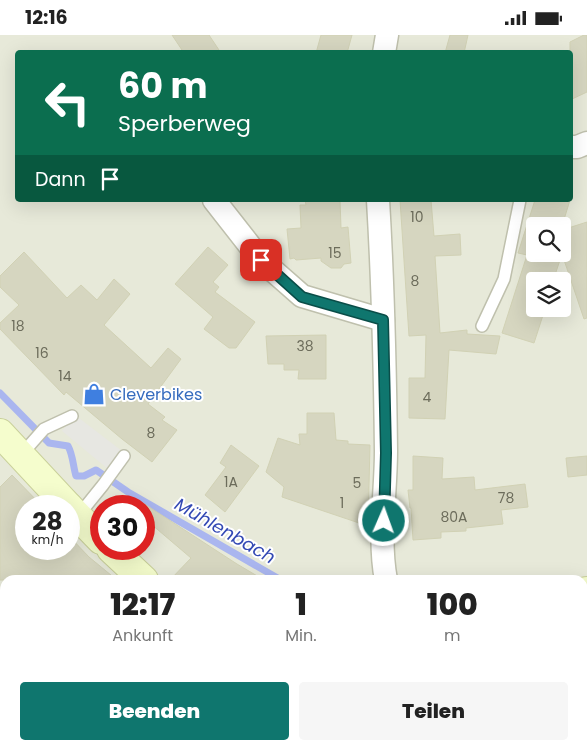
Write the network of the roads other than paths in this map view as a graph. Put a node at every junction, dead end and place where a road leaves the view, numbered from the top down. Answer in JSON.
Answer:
{"nodes":[{"id":1,"x":387,"y":35,"type":"edge"},
{"id":2,"x":384,"y":50,"type":"edge"},
{"id":3,"x":587,"y":143,"type":"edge"},
{"id":4,"x":573,"y":147,"type":"edge"},
{"id":5,"x":216,"y":202,"type":"edge"},
{"id":6,"x":378,"y":202,"type":"edge"},
{"id":7,"x":520,"y":202,"type":"edge"},
{"id":8,"x":383,"y":320,"type":"junction"},
{"id":9,"x":482,"y":326,"type":"dead end"},
{"id":10,"x":72,"y":416,"type":"dead end"},
{"id":11,"x":0,"y":433,"type":"edge"},
{"id":12,"x":28,"y":448,"type":"junction"},
{"id":13,"x":124,"y":456,"type":"dead end"},
{"id":14,"x":61,"y":495,"type":"edge"},
{"id":15,"x":80,"y":504,"type":"edge"},
{"id":16,"x":80,"y":518,"type":"edge"},
{"id":17,"x":90,"y":529,"type":"edge"},
{"id":18,"x":123,"y":560,"type":"edge"},
{"id":19,"x":139,"y":575,"type":"edge"},
{"id":20,"x":386,"y":575,"type":"edge"}],
"edges":[{"from":1,"to":2,"type":"street"},
{"from":3,"to":4,"type":"street"},
{"from":5,"to":8,"type":"street"},
{"from":6,"to":8,"type":"street"},
{"from":7,"to":9,"type":"lane"},
{"from":8,"to":20,"type":"street"},
{"from":10,"to":12,"type":"lane"},
{"from":11,"to":12,"type":"main road"},
{"from":12,"to":14,"type":"main road"},
{"from":13,"to":15,"type":"lane"},
{"from":16,"to":17,"type":"main road"},
{"from":18,"to":19,"type":"main road"}]}
